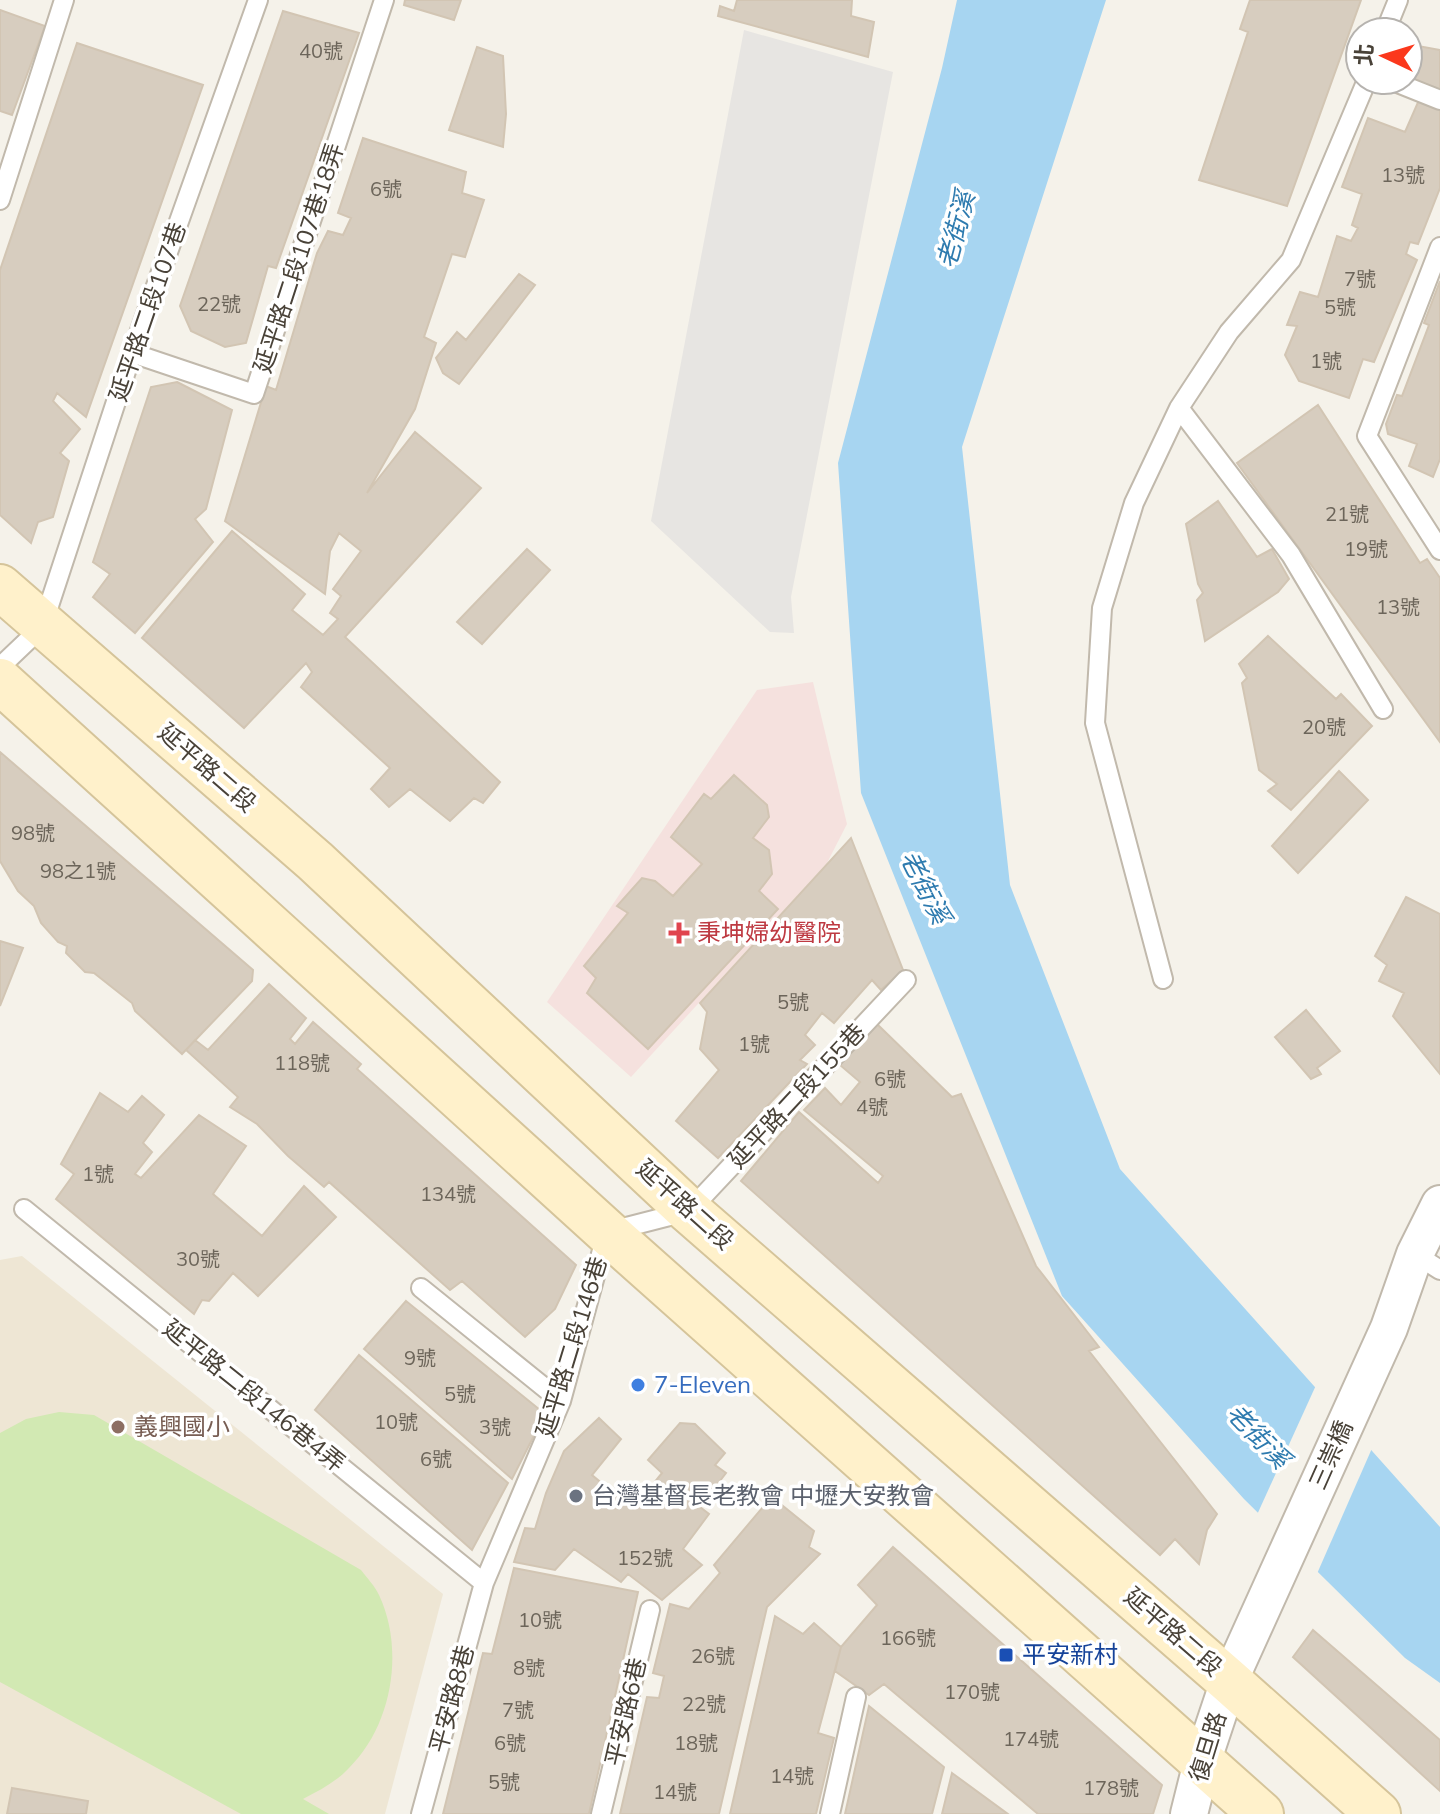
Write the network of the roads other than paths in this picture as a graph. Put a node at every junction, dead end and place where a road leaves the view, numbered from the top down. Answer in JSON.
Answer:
{"nodes":[{"id":1,"x":64,"y":0,"type":"edge"},
{"id":2,"x":258,"y":0,"type":"edge"},
{"id":3,"x":384,"y":0,"type":"edge"},
{"id":4,"x":1360,"y":96,"type":"edge"},
{"id":5,"x":0,"y":200,"type":"edge"},
{"id":6,"x":1440,"y":247,"type":"edge"},
{"id":7,"x":132,"y":353,"type":"junction"},
{"id":8,"x":1179,"y":408,"type":"junction"},
{"id":9,"x":1440,"y":550,"type":"edge"},
{"id":10,"x":0,"y":587,"type":"edge"},
{"id":11,"x":42,"y":627,"type":"junction"},
{"id":12,"x":0,"y":667,"type":"edge"},
{"id":13,"x":0,"y":681,"type":"edge"},
{"id":14,"x":1383,"y":709,"type":"dead end"},
{"id":15,"x":1163,"y":979,"type":"dead end"},
{"id":16,"x":906,"y":980,"type":"dead end"},
{"id":17,"x":1440,"y":1204,"type":"edge"},
{"id":18,"x":24,"y":1209,"type":"dead end"},
{"id":19,"x":689,"y":1211,"type":"junction"},
{"id":20,"x":607,"y":1232,"type":"junction"},
{"id":21,"x":1427,"y":1262,"type":"edge"},
{"id":22,"x":421,"y":1288,"type":"dead end"},
{"id":23,"x":561,"y":1401,"type":"junction"},
{"id":24,"x":484,"y":1583,"type":"junction"},
{"id":25,"x":650,"y":1610,"type":"dead end"},
{"id":26,"x":1229,"y":1681,"type":"junction"},
{"id":27,"x":856,"y":1697,"type":"dead end"},
{"id":28,"x":1202,"y":1762,"type":"junction"},
{"id":29,"x":421,"y":1814,"type":"edge"},
{"id":30,"x":601,"y":1814,"type":"edge"},
{"id":31,"x":830,"y":1814,"type":"edge"},
{"id":32,"x":1189,"y":1814,"type":"edge"},
{"id":33,"x":1261,"y":1814,"type":"edge"},
{"id":34,"x":1378,"y":1814,"type":"edge"}],
"edges":[{"from":1,"to":5,"type":"lane"},
{"from":2,"to":7,"type":"lane","name":"延平路二段107巷"},
{"from":3,"to":7,"type":"lane","name":"延平路二段107巷18弄"},
{"from":4,"to":8,"type":"lane"},
{"from":6,"to":9,"type":"lane"},
{"from":7,"to":11,"type":"lane","name":"延平路二段107巷"},
{"from":8,"to":14,"type":"lane"},
{"from":8,"to":15,"type":"lane"},
{"from":10,"to":11,"type":"main road","name":"延平路二段"},
{"from":11,"to":12,"type":"lane"},
{"from":11,"to":19,"type":"main road","name":"延平路二段"},
{"from":13,"to":20,"type":"main road"},
{"from":16,"to":19,"type":"lane","name":"延平路二段155巷"},
{"from":17,"to":21,"type":"street","name":"三崇橋"},
{"from":18,"to":24,"type":"lane","name":"延平路二段146巷4弄"},
{"from":19,"to":20,"type":"lane","name":"延平路二段146巷"},
{"from":19,"to":26,"type":"main road","name":"延平路二段"},
{"from":20,"to":23,"type":"lane","name":"延平路二段146巷"},
{"from":20,"to":28,"type":"main road"},
{"from":21,"to":26,"type":"street","name":"三崇橋"},
{"from":22,"to":23,"type":"lane"},
{"from":23,"to":24,"type":"lane","name":"延平路二段146巷"},
{"from":24,"to":29,"type":"lane","name":"平安路8巷"},
{"from":25,"to":30,"type":"lane","name":"平安路6巷"},
{"from":26,"to":28,"type":"street","name":"復旦路"},
{"from":26,"to":34,"type":"main road","name":"延平路二段"},
{"from":27,"to":31,"type":"lane"},
{"from":28,"to":32,"type":"street","name":"復旦路"},
{"from":28,"to":33,"type":"main road"}]}
